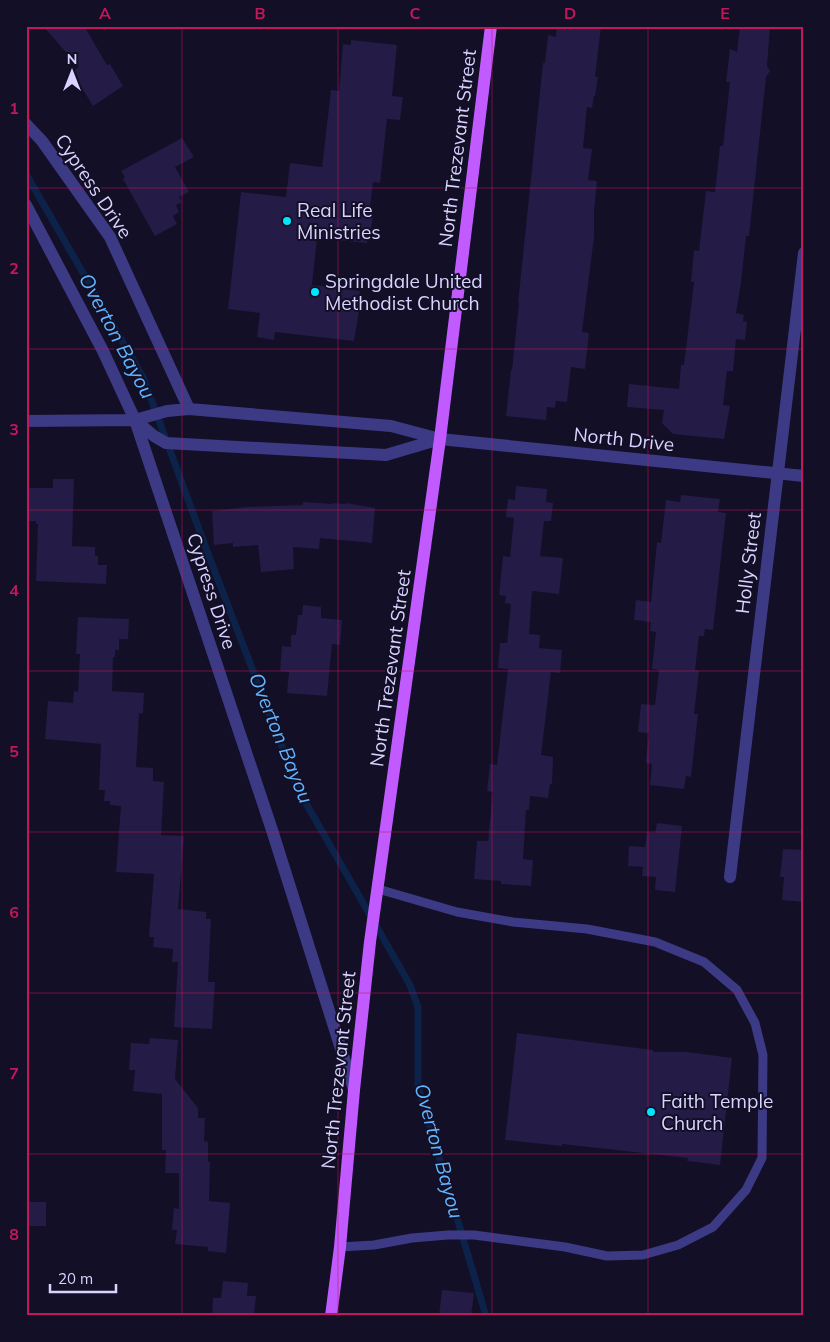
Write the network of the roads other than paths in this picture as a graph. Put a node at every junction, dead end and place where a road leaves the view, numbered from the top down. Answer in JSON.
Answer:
{"nodes":[{"id":1,"x":491,"y":26,"type":"edge"},
{"id":2,"x":26,"y":124,"type":"edge"},
{"id":3,"x":26,"y":205,"type":"edge"},
{"id":4,"x":804,"y":253,"type":"edge"},
{"id":5,"x":189,"y":409,"type":"junction"},
{"id":6,"x":141,"y":418,"type":"junction"},
{"id":7,"x":26,"y":421,"type":"edge"},
{"id":8,"x":440,"y":439,"type":"junction"},
{"id":9,"x":778,"y":473,"type":"junction"},
{"id":10,"x":804,"y":476,"type":"edge"},
{"id":11,"x":730,"y":877,"type":"dead end"},
{"id":12,"x":378,"y":889,"type":"junction"},
{"id":13,"x":354,"y":1090,"type":"junction"},
{"id":14,"x":340,"y":1247,"type":"junction"},
{"id":15,"x":331,"y":1316,"type":"edge"}],
"edges":[{"from":1,"to":8,"type":"main road","name":"North Trezevant Street"},
{"from":2,"to":5,"type":"street","name":"Cypress Drive"},
{"from":3,"to":6,"type":"street","name":"Cypress Drive"},
{"from":4,"to":9,"type":"street","name":"Holly Street"},
{"from":5,"to":6,"type":"street","name":"North Drive"},
{"from":5,"to":8,"type":"street","name":"North Drive"},
{"from":6,"to":7,"type":"street","name":"North Drive"},
{"from":6,"to":8,"type":"street","name":"North Drive"},
{"from":6,"to":13,"type":"street","name":"Cypress Drive"},
{"from":8,"to":9,"type":"street","name":"North Drive"},
{"from":8,"to":12,"type":"main road","name":"North Trezevant Street"},
{"from":9,"to":10,"type":"street","name":"North Drive"},
{"from":9,"to":11,"type":"street","name":"Holly Street"},
{"from":12,"to":13,"type":"main road","name":"North Trezevant Street"},
{"from":12,"to":14,"type":"lane"},
{"from":13,"to":14,"type":"main road","name":"North Trezevant Street"},
{"from":14,"to":15,"type":"main road","name":"North Trezevant Street"}]}
